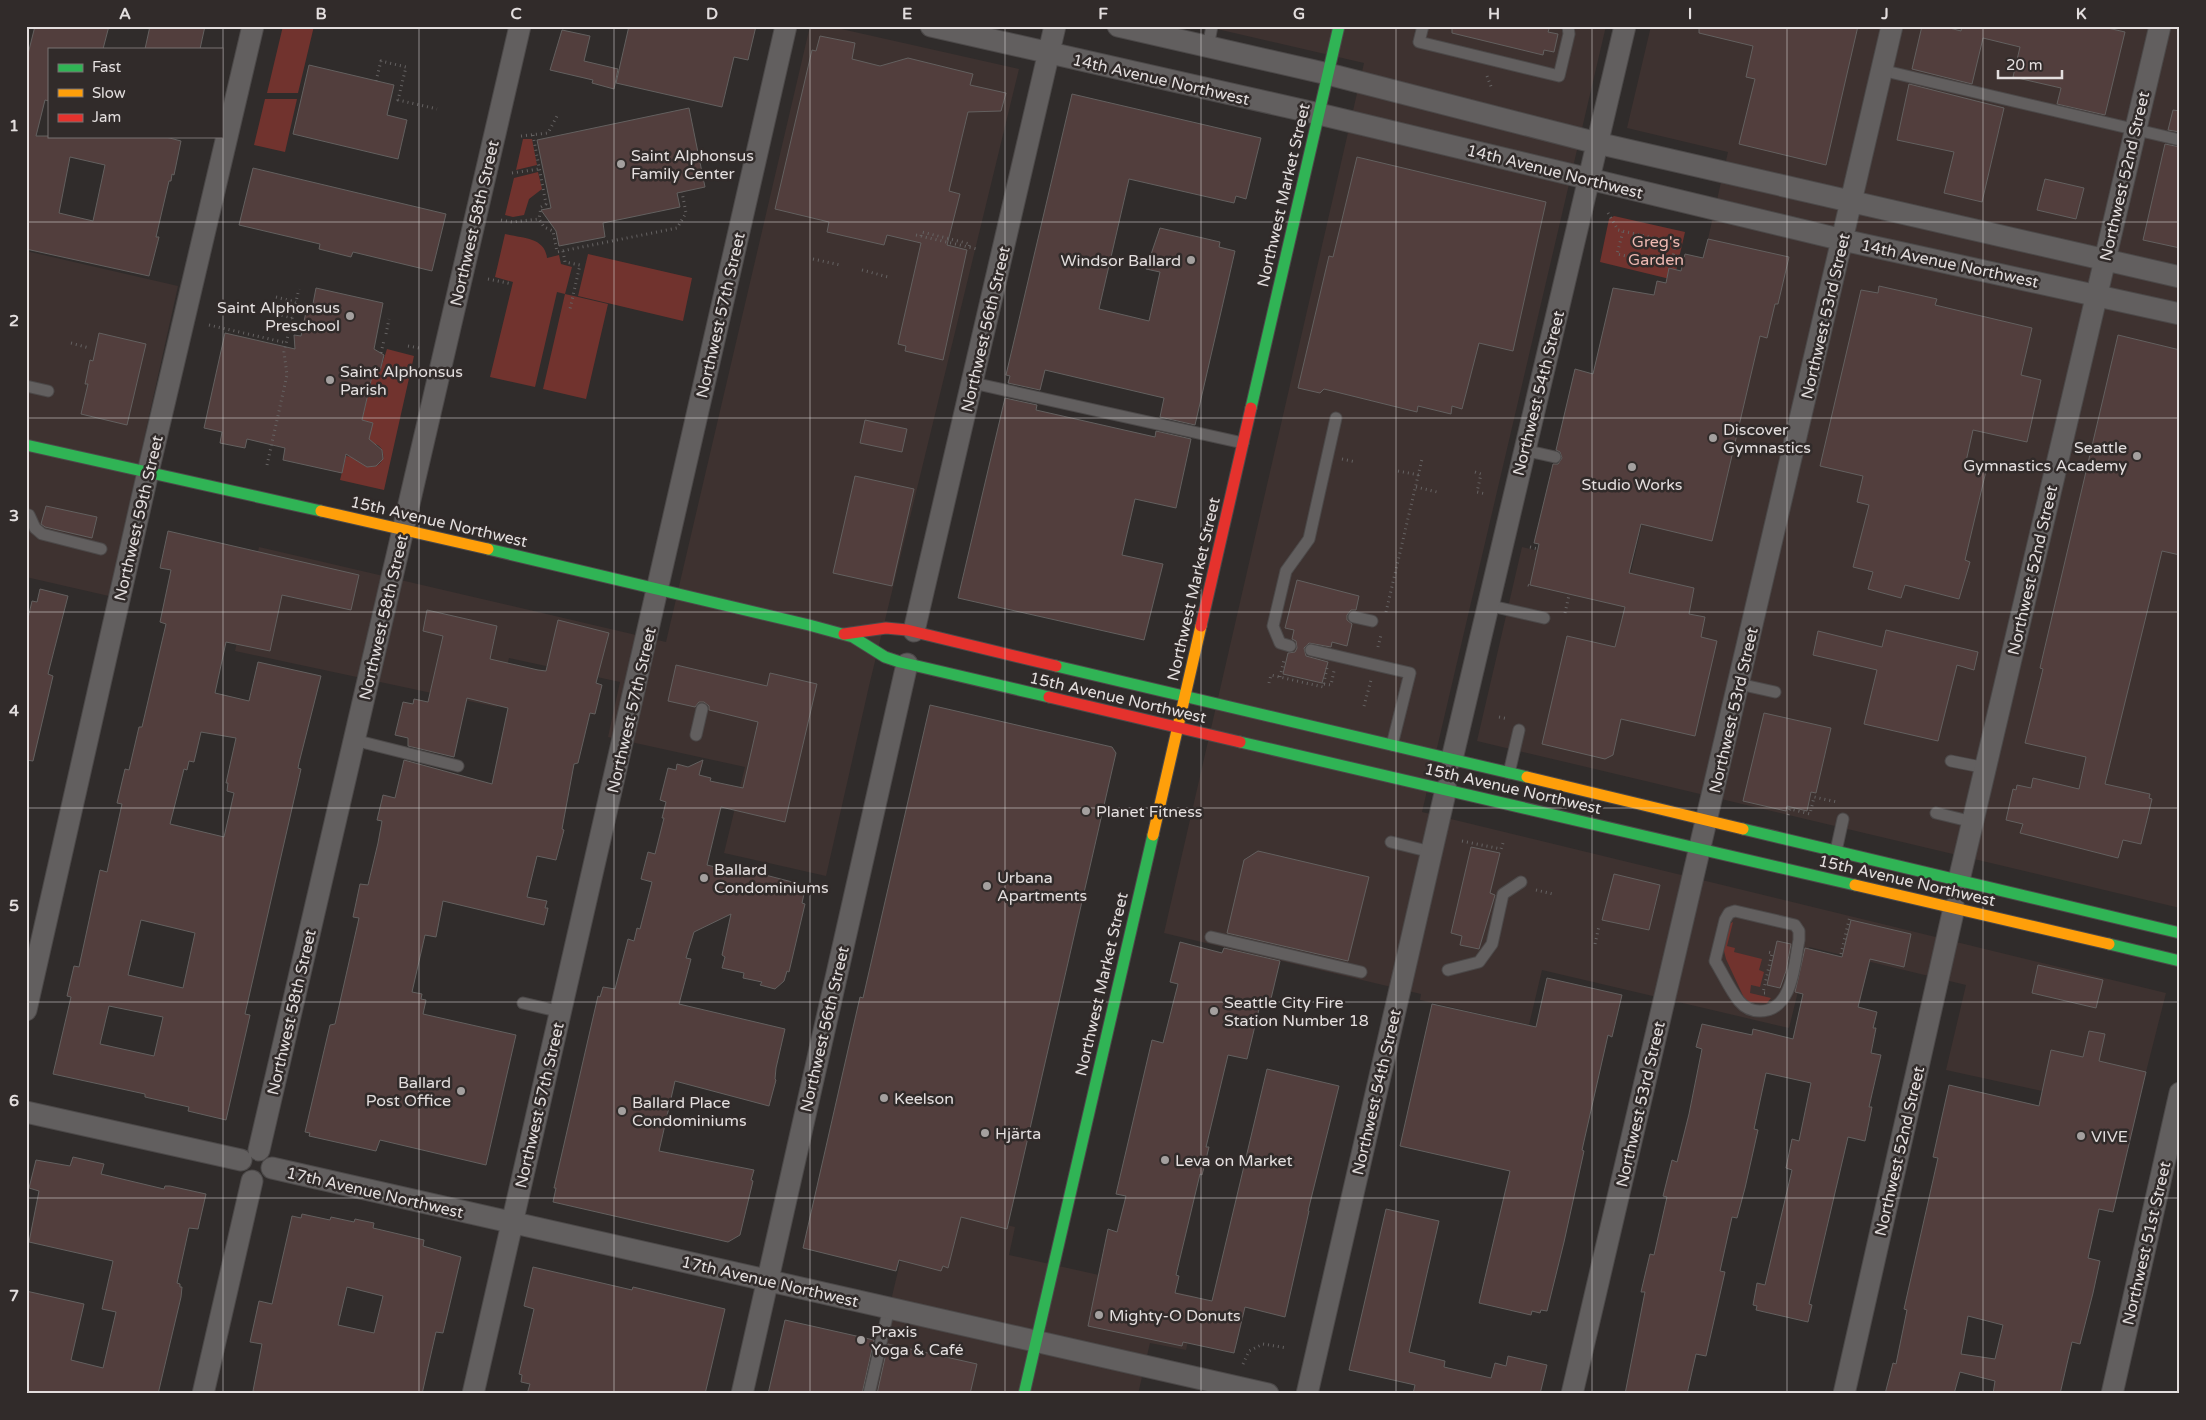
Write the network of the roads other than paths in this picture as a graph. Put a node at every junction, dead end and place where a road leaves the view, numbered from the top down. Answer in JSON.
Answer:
{"nodes":[{"id":1,"x":253,"y":26,"type":"edge"},
{"id":2,"x":520,"y":26,"type":"edge"},
{"id":3,"x":786,"y":26,"type":"edge"},
{"id":4,"x":931,"y":26,"type":"edge"},
{"id":5,"x":1056,"y":26,"type":"edge"},
{"id":6,"x":1118,"y":26,"type":"edge"},
{"id":7,"x":1212,"y":26,"type":"edge"},
{"id":8,"x":1339,"y":26,"type":"edge"},
{"id":9,"x":1423,"y":26,"type":"edge"},
{"id":10,"x":1568,"y":26,"type":"edge"},
{"id":11,"x":1625,"y":26,"type":"edge"},
{"id":12,"x":1892,"y":26,"type":"edge"},
{"id":13,"x":2160,"y":26,"type":"edge"},
{"id":14,"x":1208,"y":47,"type":"junction"},
{"id":15,"x":1050,"y":53,"type":"junction"},
{"id":16,"x":1882,"y":70,"type":"junction"},
{"id":17,"x":1328,"y":74,"type":"junction"},
{"id":18,"x":1318,"y":114,"type":"junction"},
{"id":19,"x":2135,"y":130,"type":"junction"},
{"id":20,"x":2180,"y":140,"type":"edge"},
{"id":21,"x":1598,"y":143,"type":"junction"},
{"id":22,"x":1589,"y":179,"type":"junction"},
{"id":23,"x":1851,"y":202,"type":"junction"},
{"id":24,"x":1843,"y":240,"type":"junction"},
{"id":25,"x":2104,"y":259,"type":"junction"},
{"id":26,"x":2180,"y":277,"type":"edge"},
{"id":27,"x":2097,"y":295,"type":"junction"},
{"id":28,"x":2180,"y":314,"type":"edge"},
{"id":29,"x":972,"y":383,"type":"junction"},
{"id":30,"x":26,"y":386,"type":"edge"},
{"id":31,"x":48,"y":391,"type":"dead end"},
{"id":32,"x":1336,"y":418,"type":"dead end"},
{"id":33,"x":1243,"y":443,"type":"junction"},
{"id":34,"x":26,"y":445,"type":"edge"},
{"id":35,"x":1524,"y":450,"type":"junction"},
{"id":36,"x":1555,"y":457,"type":"dead end"},
{"id":37,"x":148,"y":472,"type":"junction"},
{"id":38,"x":29,"y":515,"type":"dead end"},
{"id":39,"x":403,"y":529,"type":"junction"},
{"id":40,"x":101,"y":549,"type":"dead end"},
{"id":41,"x":658,"y":590,"type":"junction"},
{"id":42,"x":1279,"y":601,"type":"junction"},
{"id":43,"x":1291,"y":603,"type":"dead end"},
{"id":44,"x":1488,"y":605,"type":"junction"},
{"id":45,"x":1354,"y":617,"type":"dead end"},
{"id":46,"x":1544,"y":618,"type":"dead end"},
{"id":47,"x":1372,"y":621,"type":"dead end"},
{"id":48,"x":914,"y":631,"type":"junction"},
{"id":49,"x":844,"y":634,"type":"junction"},
{"id":50,"x":1287,"y":650,"type":"road end"},
{"id":51,"x":1311,"y":650,"type":"dead end"},
{"id":52,"x":907,"y":664,"type":"junction"},
{"id":53,"x":1739,"y":684,"type":"junction"},
{"id":54,"x":1775,"y":692,"type":"dead end"},
{"id":55,"x":1185,"y":696,"type":"junction"},
{"id":56,"x":702,"y":709,"type":"dead end"},
{"id":57,"x":1177,"y":727,"type":"junction"},
{"id":58,"x":1519,"y":730,"type":"dead end"},
{"id":59,"x":696,"y":735,"type":"dead end"},
{"id":60,"x":354,"y":740,"type":"junction"},
{"id":61,"x":1392,"y":745,"type":"junction"},
{"id":62,"x":1452,"y":759,"type":"junction"},
{"id":63,"x":1951,"y":761,"type":"dead end"},
{"id":64,"x":458,"y":766,"type":"dead end"},
{"id":65,"x":1986,"y":768,"type":"junction"},
{"id":66,"x":1509,"y":773,"type":"junction"},
{"id":67,"x":1446,"y":789,"type":"junction"},
{"id":68,"x":1936,"y":814,"type":"dead end"},
{"id":69,"x":1843,"y":819,"type":"dead end"},
{"id":70,"x":1707,"y":820,"type":"junction"},
{"id":71,"x":1973,"y":822,"type":"junction"},
{"id":72,"x":1391,"y":842,"type":"dead end"},
{"id":73,"x":1700,"y":849,"type":"junction"},
{"id":74,"x":1836,"y":851,"type":"junction"},
{"id":75,"x":1431,"y":852,"type":"junction"},
{"id":76,"x":1959,"y":880,"type":"junction"},
{"id":77,"x":1521,"y":882,"type":"dead end"},
{"id":78,"x":1954,"y":908,"type":"junction"},
{"id":79,"x":1761,"y":917,"type":"joint"},
{"id":80,"x":2180,"y":933,"type":"edge"},
{"id":81,"x":1211,"y":936,"type":"dead end"},
{"id":82,"x":2180,"y":961,"type":"edge"},
{"id":83,"x":1448,"y":970,"type":"dead end"},
{"id":84,"x":1361,"y":972,"type":"dead end"},
{"id":85,"x":523,"y":1003,"type":"dead end"},
{"id":86,"x":26,"y":1010,"type":"edge"},
{"id":87,"x":561,"y":1012,"type":"junction"},
{"id":88,"x":2180,"y":1093,"type":"edge"},
{"id":89,"x":26,"y":1112,"type":"edge"},
{"id":90,"x":250,"y":1155,"type":"junction"},
{"id":91,"x":272,"y":1168,"type":"junction"},
{"id":92,"x":252,"y":1181,"type":"junction"},
{"id":93,"x":512,"y":1223,"type":"junction"},
{"id":94,"x":768,"y":1280,"type":"junction"},
{"id":95,"x":889,"y":1308,"type":"junction"},
{"id":96,"x":1036,"y":1341,"type":"junction"},
{"id":97,"x":203,"y":1394,"type":"edge"},
{"id":98,"x":473,"y":1394,"type":"edge"},
{"id":99,"x":742,"y":1394,"type":"edge"},
{"id":100,"x":869,"y":1394,"type":"edge"},
{"id":101,"x":1024,"y":1394,"type":"edge"},
{"id":102,"x":1268,"y":1394,"type":"edge"},
{"id":103,"x":1307,"y":1394,"type":"edge"},
{"id":104,"x":1572,"y":1394,"type":"edge"},
{"id":105,"x":1844,"y":1394,"type":"edge"},
{"id":106,"x":2112,"y":1394,"type":"edge"}],
"edges":[{"from":1,"to":37,"type":"street","name":"Northwest 59th Street"},
{"from":2,"to":39,"type":"street","name":"Northwest 58th Street"},
{"from":3,"to":41,"type":"street","name":"Northwest 57th Street"},
{"from":4,"to":15,"type":"street","name":"14th Avenue Northwest"},
{"from":5,"to":15,"type":"street","name":"Northwest 56th Street"},
{"from":6,"to":14,"type":"street"},
{"from":7,"to":14,"type":"lane"},
{"from":8,"to":17,"type":"main road","name":"Northwest Market Street"},
{"from":9,"to":10,"type":"lane"},
{"from":11,"to":21,"type":"street","name":"Northwest 54th Street"},
{"from":12,"to":16,"type":"street","name":"Northwest 53rd Street"},
{"from":13,"to":19,"type":"street","name":"Northwest 52nd Street"},
{"from":14,"to":17,"type":"street"},
{"from":15,"to":18,"type":"street","name":"14th Avenue Northwest"},
{"from":15,"to":29,"type":"street","name":"Northwest 56th Street"},
{"from":16,"to":19,"type":"lane"},
{"from":16,"to":23,"type":"street","name":"Northwest 53rd Street"},
{"from":17,"to":18,"type":"main road","name":"Northwest Market Street"},
{"from":17,"to":21,"type":"street"},
{"from":18,"to":22,"type":"street","name":"14th Avenue Northwest"},
{"from":18,"to":33,"type":"main road","name":"Northwest Market Street"},
{"from":19,"to":20,"type":"lane"},
{"from":19,"to":25,"type":"street","name":"Northwest 52nd Street"},
{"from":21,"to":22,"type":"street","name":"Northwest 54th Street"},
{"from":21,"to":23,"type":"street"},
{"from":22,"to":24,"type":"street","name":"14th Avenue Northwest"},
{"from":22,"to":35,"type":"street","name":"Northwest 54th Street"},
{"from":23,"to":24,"type":"street","name":"Northwest 53rd Street"},
{"from":23,"to":25,"type":"street"},
{"from":24,"to":27,"type":"street","name":"14th Avenue Northwest"},
{"from":24,"to":53,"type":"street","name":"Northwest 53rd Street"},
{"from":25,"to":26,"type":"street"},
{"from":25,"to":27,"type":"street","name":"Northwest 52nd Street"},
{"from":27,"to":28,"type":"street","name":"14th Avenue Northwest"},
{"from":27,"to":65,"type":"street","name":"Northwest 52nd Street"},
{"from":29,"to":33,"type":"lane"},
{"from":29,"to":48,"type":"street","name":"Northwest 56th Street"},
{"from":30,"to":31,"type":"lane"},
{"from":32,"to":42,"type":"lane"},
{"from":33,"to":55,"type":"main road","name":"Northwest Market Street"},
{"from":34,"to":37,"type":"main road","name":"15th Avenue Northwest"},
{"from":35,"to":36,"type":"lane"},
{"from":35,"to":44,"type":"street","name":"Northwest 54th Street"},
{"from":37,"to":39,"type":"main road","name":"15th Avenue Northwest"},
{"from":37,"to":86,"type":"street","name":"Northwest 59th Street"},
{"from":38,"to":40,"type":"lane"},
{"from":39,"to":41,"type":"main road","name":"15th Avenue Northwest"},
{"from":39,"to":60,"type":"street","name":"Northwest 58th Street"},
{"from":41,"to":49,"type":"main road","name":"15th Avenue Northwest"},
{"from":41,"to":87,"type":"street","name":"Northwest 57th Street"},
{"from":42,"to":43,"type":"lane"},
{"from":42,"to":50,"type":"lane"},
{"from":44,"to":46,"type":"lane"},
{"from":44,"to":62,"type":"street","name":"Northwest 54th Street"},
{"from":45,"to":47,"type":"lane"},
{"from":48,"to":49,"type":"main road","name":"15th Avenue Northwest"},
{"from":48,"to":55,"type":"main road","name":"15th Avenue Northwest"},
{"from":49,"to":52,"type":"main road","name":"15th Avenue Northwest"},
{"from":51,"to":61,"type":"lane"},
{"from":52,"to":57,"type":"main road","name":"15th Avenue Northwest"},
{"from":52,"to":94,"type":"street","name":"Northwest 56th Street"},
{"from":53,"to":54,"type":"lane"},
{"from":53,"to":70,"type":"street","name":"Northwest 53rd Street"},
{"from":55,"to":57,"type":"main road","name":"Northwest Market Street"},
{"from":55,"to":61,"type":"main road","name":"15th Avenue Northwest"},
{"from":56,"to":59,"type":"lane"},
{"from":57,"to":67,"type":"main road","name":"15th Avenue Northwest"},
{"from":57,"to":96,"type":"main road","name":"Northwest Market Street"},
{"from":58,"to":66,"type":"lane"},
{"from":60,"to":64,"type":"lane"},
{"from":60,"to":90,"type":"street","name":"Northwest 58th Street"},
{"from":61,"to":62,"type":"main road","name":"15th Avenue Northwest"},
{"from":62,"to":66,"type":"main road","name":"15th Avenue Northwest"},
{"from":63,"to":65,"type":"lane"},
{"from":65,"to":71,"type":"street","name":"Northwest 52nd Street"},
{"from":66,"to":70,"type":"main road","name":"15th Avenue Northwest"},
{"from":67,"to":73,"type":"main road","name":"15th Avenue Northwest"},
{"from":67,"to":75,"type":"street","name":"Northwest 54th Street"},
{"from":68,"to":71,"type":"lane"},
{"from":69,"to":74,"type":"lane"},
{"from":70,"to":73,"type":"street","name":"Northwest 53rd Street"},
{"from":70,"to":74,"type":"main road","name":"15th Avenue Northwest"},
{"from":71,"to":76,"type":"street","name":"Northwest 52nd Street"},
{"from":72,"to":75,"type":"lane"},
{"from":73,"to":78,"type":"main road","name":"15th Avenue Northwest"},
{"from":73,"to":104,"type":"street","name":"Northwest 53rd Street"},
{"from":74,"to":76,"type":"main road","name":"15th Avenue Northwest"},
{"from":75,"to":103,"type":"street","name":"Northwest 54th Street"},
{"from":76,"to":80,"type":"main road","name":"15th Avenue Northwest"},
{"from":77,"to":83,"type":"lane"},
{"from":78,"to":82,"type":"main road","name":"15th Avenue Northwest"},
{"from":78,"to":105,"type":"street","name":"Northwest 52nd Street"},
{"from":79,"to":79,"type":"lane"},
{"from":81,"to":84,"type":"lane"},
{"from":85,"to":87,"type":"lane"},
{"from":87,"to":93,"type":"street","name":"Northwest 57th Street"},
{"from":88,"to":106,"type":"street","name":"Northwest 51st Street"},
{"from":89,"to":90,"type":"street"},
{"from":90,"to":91,"type":"street"},
{"from":90,"to":92,"type":"street"},
{"from":91,"to":92,"type":"street"},
{"from":91,"to":93,"type":"street","name":"17th Avenue Northwest"},
{"from":92,"to":97,"type":"street"},
{"from":93,"to":94,"type":"street","name":"17th Avenue Northwest"},
{"from":93,"to":98,"type":"street","name":"Northwest 57th Street"},
{"from":94,"to":95,"type":"street","name":"17th Avenue Northwest"},
{"from":94,"to":99,"type":"street","name":"Northwest 56th Street"},
{"from":95,"to":96,"type":"street","name":"17th Avenue Northwest"},
{"from":95,"to":100,"type":"lane"},
{"from":96,"to":101,"type":"main road","name":"Northwest Market Street"},
{"from":96,"to":102,"type":"street","name":"17th Avenue Northwest"}]}
